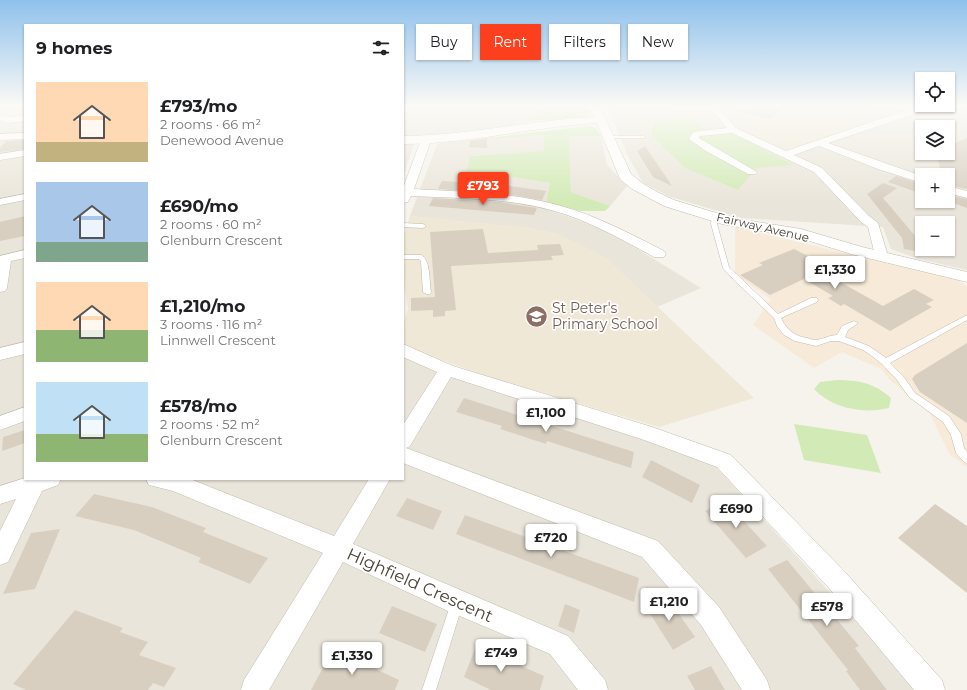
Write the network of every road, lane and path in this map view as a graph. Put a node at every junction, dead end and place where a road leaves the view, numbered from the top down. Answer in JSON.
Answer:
{"nodes":[{"id":1,"x":432,"y":139,"type":"edge"},
{"id":2,"x":609,"y":139,"type":"edge"},
{"id":3,"x":694,"y":139,"type":"edge"},
{"id":4,"x":752,"y":139,"type":"edge"},
{"id":5,"x":835,"y":139,"type":"edge"},
{"id":6,"x":404,"y":140,"type":"edge"},
{"id":7,"x":426,"y":140,"type":"junction"},
{"id":8,"x":821,"y":144,"type":"junction"},
{"id":9,"x":24,"y":153,"type":"edge"},
{"id":10,"x":784,"y":155,"type":"junction"},
{"id":11,"x":0,"y":157,"type":"edge"},
{"id":12,"x":752,"y":172,"type":"dead end"},
{"id":13,"x":915,"y":178,"type":"edge"},
{"id":14,"x":955,"y":191,"type":"edge"},
{"id":15,"x":967,"y":195,"type":"edge"},
{"id":16,"x":405,"y":196,"type":"edge"},
{"id":17,"x":24,"y":197,"type":"edge"},
{"id":18,"x":0,"y":202,"type":"edge"},
{"id":19,"x":715,"y":216,"type":"junction"},
{"id":20,"x":404,"y":225,"type":"edge"},
{"id":21,"x":423,"y":226,"type":"dead end"},
{"id":22,"x":24,"y":254,"type":"edge"},
{"id":23,"x":659,"y":254,"type":"dead end"},
{"id":24,"x":881,"y":256,"type":"junction"},
{"id":25,"x":404,"y":257,"type":"edge"},
{"id":26,"x":3,"y":259,"type":"edge"},
{"id":27,"x":967,"y":277,"type":"edge"},
{"id":28,"x":0,"y":288,"type":"edge"},
{"id":29,"x":427,"y":292,"type":"dead end"},
{"id":30,"x":814,"y":300,"type":"dead end"},
{"id":31,"x":776,"y":317,"type":"junction"},
{"id":32,"x":967,"y":317,"type":"edge"},
{"id":33,"x":854,"y":323,"type":"dead end"},
{"id":34,"x":840,"y":338,"type":"junction"},
{"id":35,"x":24,"y":348,"type":"edge"},
{"id":36,"x":404,"y":350,"type":"edge"},
{"id":37,"x":0,"y":354,"type":"edge"},
{"id":38,"x":885,"y":362,"type":"junction"},
{"id":39,"x":447,"y":370,"type":"junction"},
{"id":40,"x":24,"y":414,"type":"edge"},
{"id":41,"x":0,"y":423,"type":"edge"},
{"id":42,"x":404,"y":439,"type":"edge"},
{"id":43,"x":404,"y":455,"type":"edge"},
{"id":44,"x":967,"y":460,"type":"edge"},
{"id":45,"x":162,"y":480,"type":"edge"},
{"id":46,"x":379,"y":480,"type":"edge"},
{"id":47,"x":43,"y":481,"type":"edge"},
{"id":48,"x":0,"y":495,"type":"edge"},
{"id":49,"x":339,"y":549,"type":"junction"},
{"id":50,"x":0,"y":554,"type":"edge"},
{"id":51,"x":457,"y":602,"type":"junction"},
{"id":52,"x":254,"y":690,"type":"edge"},
{"id":53,"x":429,"y":690,"type":"edge"},
{"id":54,"x":595,"y":690,"type":"edge"},
{"id":55,"x":757,"y":690,"type":"edge"},
{"id":56,"x":932,"y":690,"type":"edge"}],
"edges":[{"from":1,"to":7,"type":"street"},
{"from":2,"to":19,"type":"street","name":"Fairway Avenue"},
{"from":3,"to":12,"type":"street"},
{"from":4,"to":10,"type":"street"},
{"from":5,"to":8,"type":"street"},
{"from":6,"to":7,"type":"street"},
{"from":7,"to":16,"type":"street"},
{"from":8,"to":10,"type":"street"},
{"from":8,"to":13,"type":"street"},
{"from":9,"to":11,"type":"street"},
{"from":10,"to":24,"type":"street"},
{"from":14,"to":15,"type":"street"},
{"from":16,"to":23,"type":"street"},
{"from":17,"to":18,"type":"street"},
{"from":19,"to":24,"type":"street","name":"Fairway Avenue"},
{"from":19,"to":31,"type":"lane"},
{"from":20,"to":21,"type":"lane"},
{"from":22,"to":26,"type":"street"},
{"from":24,"to":27,"type":"street","name":"Fairway Avenue"},
{"from":25,"to":29,"type":"lane"},
{"from":26,"to":28,"type":"street"},
{"from":30,"to":31,"type":"lane"},
{"from":31,"to":34,"type":"lane"},
{"from":32,"to":38,"type":"lane"},
{"from":33,"to":34,"type":"lane"},
{"from":34,"to":38,"type":"lane"},
{"from":35,"to":37,"type":"street"},
{"from":36,"to":39,"type":"street"},
{"from":38,"to":44,"type":"lane"},
{"from":39,"to":42,"type":"street"},
{"from":39,"to":56,"type":"street"},
{"from":40,"to":41,"type":"street"},
{"from":43,"to":55,"type":"street"},
{"from":45,"to":49,"type":"street","name":"Highfield Crescent"},
{"from":46,"to":49,"type":"street"},
{"from":47,"to":48,"type":"street"},
{"from":47,"to":50,"type":"street"},
{"from":49,"to":51,"type":"street","name":"Highfield Crescent"},
{"from":49,"to":52,"type":"street"},
{"from":51,"to":53,"type":"lane"},
{"from":51,"to":54,"type":"street","name":"Highfield Crescent"}]}
